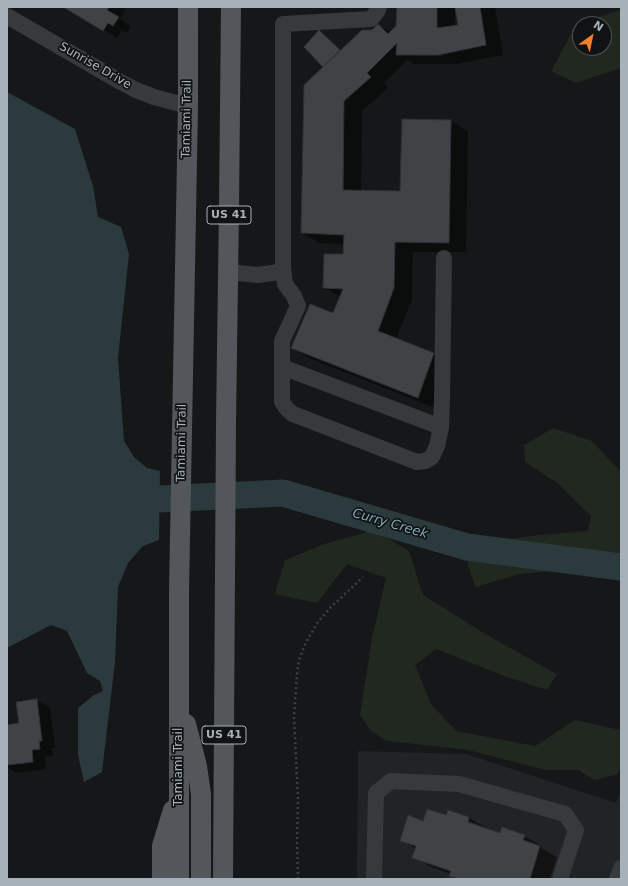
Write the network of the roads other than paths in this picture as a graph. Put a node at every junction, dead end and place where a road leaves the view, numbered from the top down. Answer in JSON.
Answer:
{"nodes":[{"id":1,"x":188,"y":7,"type":"edge"},
{"id":2,"x":231,"y":7,"type":"edge"},
{"id":3,"x":379,"y":7,"type":"edge"},
{"id":4,"x":7,"y":16,"type":"edge"},
{"id":5,"x":188,"y":106,"type":"junction"},
{"id":6,"x":444,"y":258,"type":"dead end"},
{"id":7,"x":283,"y":268,"type":"junction"},
{"id":8,"x":228,"y":272,"type":"junction"},
{"id":9,"x":282,"y":367,"type":"junction"},
{"id":10,"x":441,"y":427,"type":"junction"},
{"id":11,"x":179,"y":699,"type":"junction"},
{"id":12,"x":179,"y":790,"type":"junction"},
{"id":13,"x":621,"y":868,"type":"edge"},
{"id":14,"x":162,"y":879,"type":"edge"},
{"id":15,"x":179,"y":879,"type":"edge"},
{"id":16,"x":201,"y":879,"type":"edge"},
{"id":17,"x":224,"y":879,"type":"edge"},
{"id":18,"x":374,"y":879,"type":"edge"},
{"id":19,"x":560,"y":879,"type":"edge"},
{"id":20,"x":617,"y":879,"type":"edge"}],
"edges":[{"from":1,"to":5,"type":"main road","name":"Tamiami Trail"},
{"from":2,"to":8,"type":"main road","number":"US 41"},
{"from":3,"to":7,"type":"street"},
{"from":4,"to":5,"type":"street","name":"Sunrise Drive"},
{"from":5,"to":11,"type":"main road","name":"Tamiami Trail"},
{"from":6,"to":10,"type":"street"},
{"from":7,"to":8,"type":"street"},
{"from":7,"to":9,"type":"street"},
{"from":8,"to":17,"type":"main road","number":"US 41"},
{"from":9,"to":10,"type":"street"},
{"from":9,"to":10,"type":"street"},
{"from":11,"to":12,"type":"main road","name":"Tamiami Trail"},
{"from":11,"to":16,"type":"main road"},
{"from":12,"to":14,"type":"main road"},
{"from":12,"to":15,"type":"main road","name":"Tamiami Trail"},
{"from":13,"to":20,"type":"street"},
{"from":18,"to":19,"type":"street"}]}
